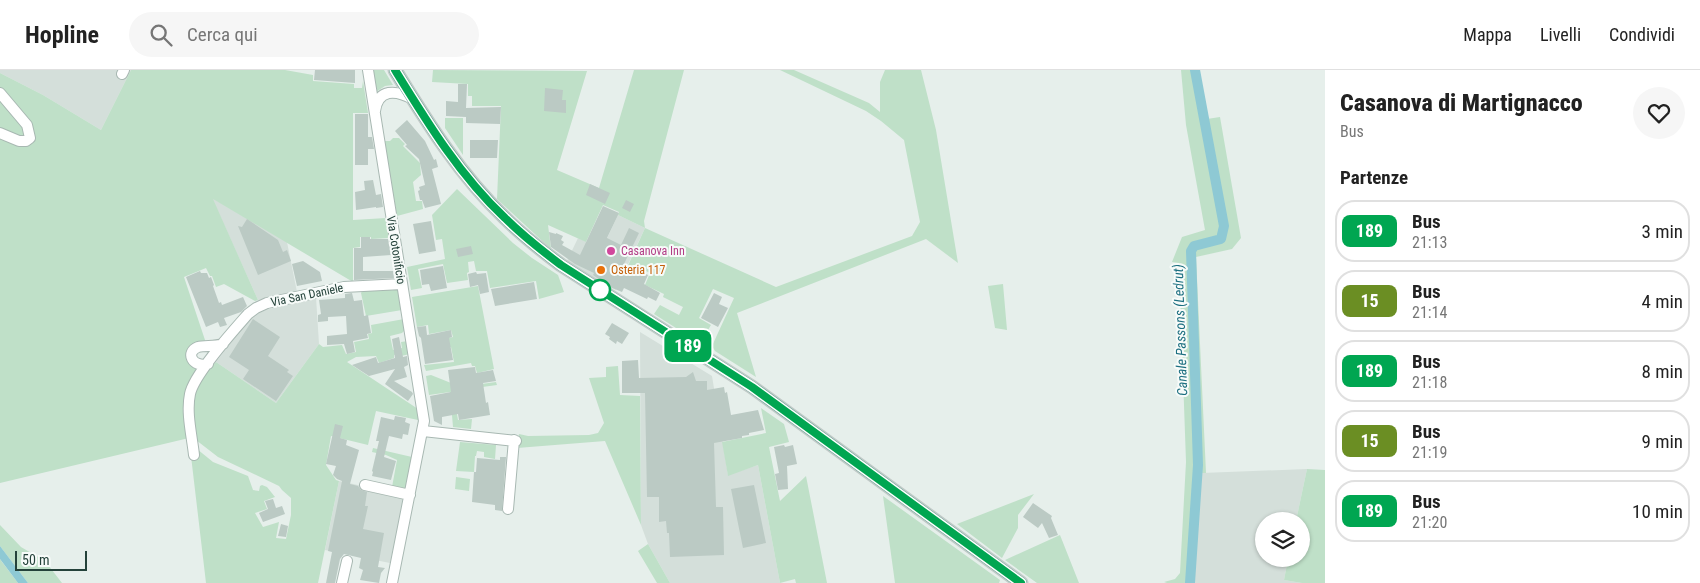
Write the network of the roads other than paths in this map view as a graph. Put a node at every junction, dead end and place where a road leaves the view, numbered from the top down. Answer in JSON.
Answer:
{"nodes":[{"id":1,"x":368,"y":70,"type":"edge"},
{"id":2,"x":395,"y":70,"type":"edge"},
{"id":3,"x":0,"y":93,"type":"edge"},
{"id":4,"x":412,"y":99,"type":"junction"},
{"id":5,"x":374,"y":114,"type":"junction"},
{"id":6,"x":0,"y":133,"type":"edge"},
{"id":7,"x":402,"y":284,"type":"junction"},
{"id":8,"x":223,"y":344,"type":"junction"},
{"id":9,"x":208,"y":364,"type":"junction"},
{"id":10,"x":423,"y":431,"type":"junction"},
{"id":11,"x":194,"y":455,"type":"dead end"},
{"id":12,"x":365,"y":485,"type":"dead end"},
{"id":13,"x":410,"y":495,"type":"junction"},
{"id":14,"x":508,"y":509,"type":"dead end"},
{"id":15,"x":347,"y":561,"type":"dead end"},
{"id":16,"x":342,"y":583,"type":"edge"},
{"id":17,"x":392,"y":583,"type":"edge"},
{"id":18,"x":1021,"y":583,"type":"edge"}],
"edges":[{"from":1,"to":5,"type":"street","name":"Via Cotonificio"},
{"from":2,"to":4,"type":"main road"},
{"from":3,"to":6,"type":"street"},
{"from":4,"to":5,"type":"street"},
{"from":4,"to":18,"type":"main road"},
{"from":5,"to":7,"type":"street","name":"Via Cotonificio"},
{"from":7,"to":8,"type":"street","name":"Via San Daniele"},
{"from":7,"to":10,"type":"street","name":"Via Cotonificio"},
{"from":8,"to":9,"type":"street","name":"Via San Daniele"},
{"from":8,"to":9,"type":"street"},
{"from":9,"to":11,"type":"street","name":"Via San Daniele"},
{"from":10,"to":13,"type":"street","name":"Via Cotonificio"},
{"from":10,"to":14,"type":"street"},
{"from":12,"to":13,"type":"street"},
{"from":13,"to":17,"type":"street","name":"Via Cotonificio"},
{"from":15,"to":16,"type":"street"}]}
